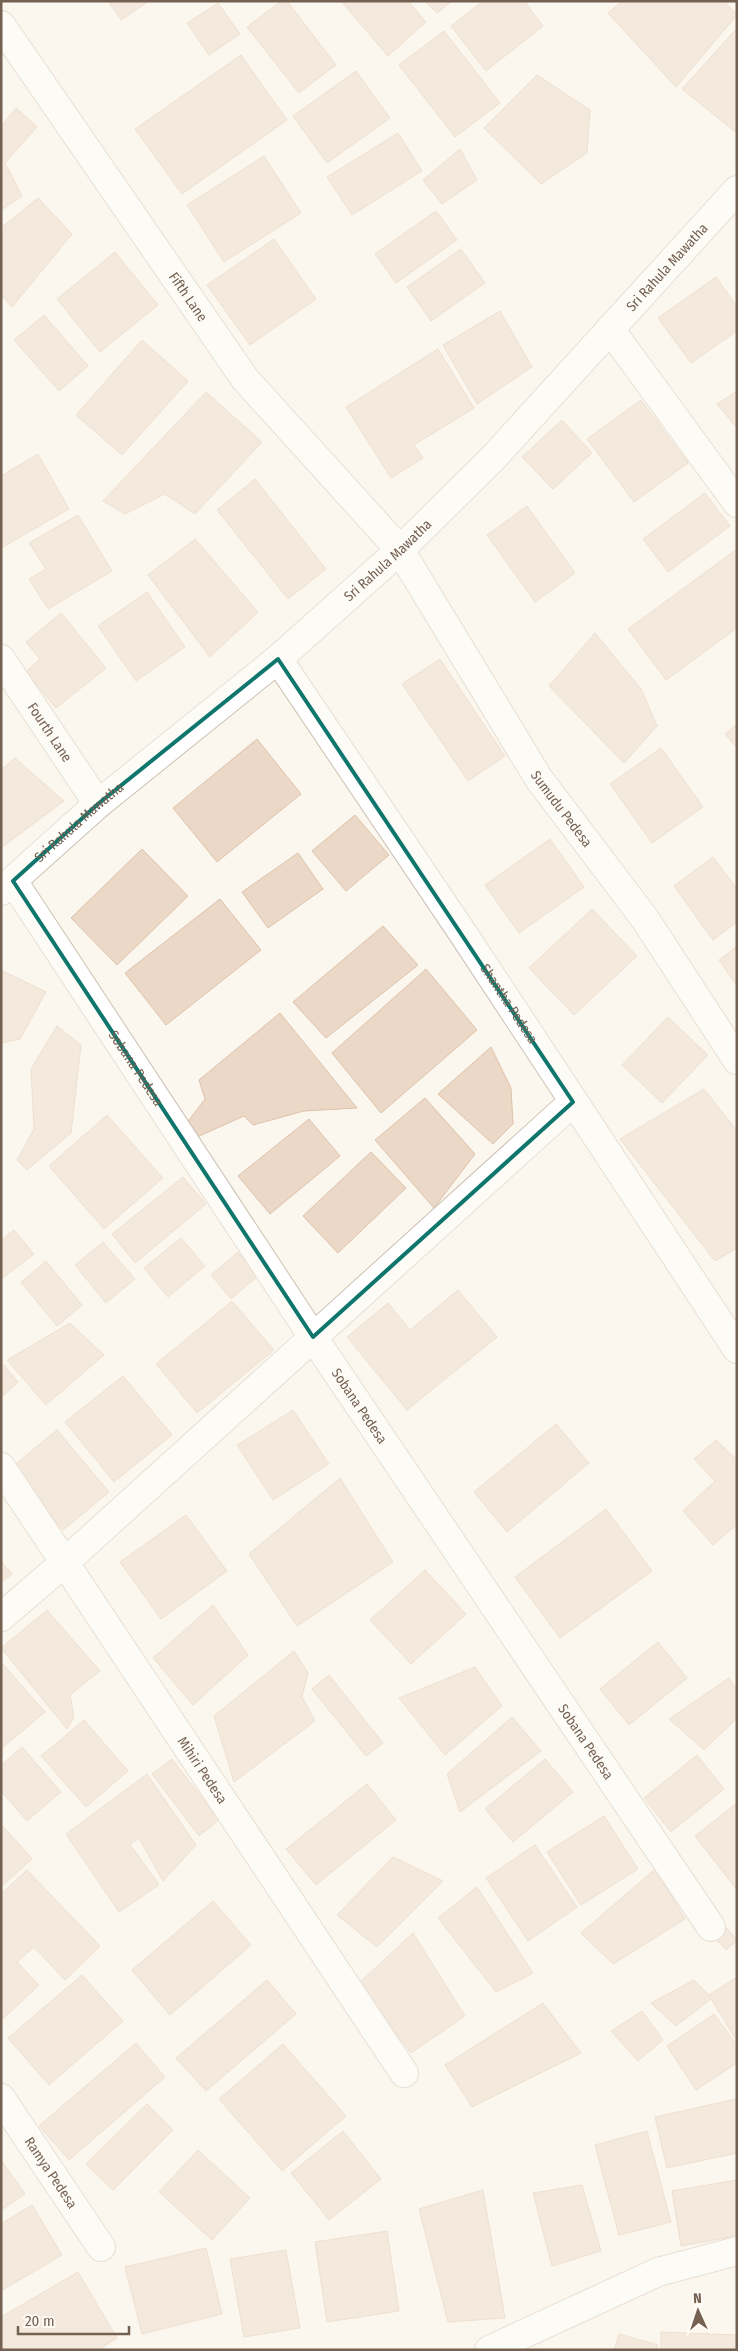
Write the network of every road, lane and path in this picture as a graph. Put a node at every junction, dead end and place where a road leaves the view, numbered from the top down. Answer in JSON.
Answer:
{"nodes":[{"id":1,"x":1,"y":25,"type":"edge"},
{"id":2,"x":737,"y":190,"type":"edge"},
{"id":3,"x":610,"y":329,"type":"junction"},
{"id":4,"x":737,"y":503,"type":"edge"},
{"id":5,"x":400,"y":550,"type":"junction"},
{"id":6,"x":1,"y":659,"type":"edge"},
{"id":7,"x":278,"y":659,"type":"junction"},
{"id":8,"x":98,"y":804,"type":"junction"},
{"id":9,"x":7,"y":886,"type":"edge"},
{"id":10,"x":737,"y":1060,"type":"edge"},
{"id":11,"x":573,"y":1102,"type":"junction"},
{"id":12,"x":313,"y":1337,"type":"junction"},
{"id":13,"x":737,"y":1349,"type":"edge"},
{"id":14,"x":1,"y":1467,"type":"edge"},
{"id":15,"x":64,"y":1564,"type":"junction"},
{"id":16,"x":1,"y":1617,"type":"edge"},
{"id":17,"x":711,"y":1927,"type":"dead end"},
{"id":18,"x":404,"y":2073,"type":"dead end"},
{"id":19,"x":1,"y":2098,"type":"edge"},
{"id":20,"x":101,"y":2246,"type":"dead end"},
{"id":21,"x":737,"y":2251,"type":"edge"},
{"id":22,"x":489,"y":2350,"type":"edge"}],
"edges":[{"from":1,"to":5,"type":"street","name":"Fifth Lane"},
{"from":2,"to":3,"type":"street","name":"Sri Rahula Mawatha"},
{"from":3,"to":4,"type":"street"},
{"from":3,"to":5,"type":"street","name":"Sri Rahula Mawatha"},
{"from":5,"to":7,"type":"street","name":"Sri Rahula Mawatha"},
{"from":5,"to":10,"type":"street","name":"Sumudu Pedesa"},
{"from":6,"to":8,"type":"street","name":"Fourth Lane"},
{"from":7,"to":8,"type":"street","name":"Sri Rahula Mawatha"},
{"from":7,"to":11,"type":"street","name":"Shantha Pedesa"},
{"from":8,"to":9,"type":"street","name":"Sri Rahula Mawatha"},
{"from":9,"to":12,"type":"street","name":"Sobana Pedesa"},
{"from":11,"to":12,"type":"street"},
{"from":11,"to":13,"type":"street","name":"Shantha Pedesa"},
{"from":12,"to":15,"type":"street"},
{"from":12,"to":17,"type":"street","name":"Sobana Pedesa"},
{"from":14,"to":15,"type":"street","name":"Mihiri Pedesa"},
{"from":15,"to":16,"type":"street"},
{"from":15,"to":18,"type":"street","name":"Mihiri Pedesa"},
{"from":19,"to":20,"type":"street","name":"Ramya Pedesa"},
{"from":21,"to":22,"type":"street"}]}
